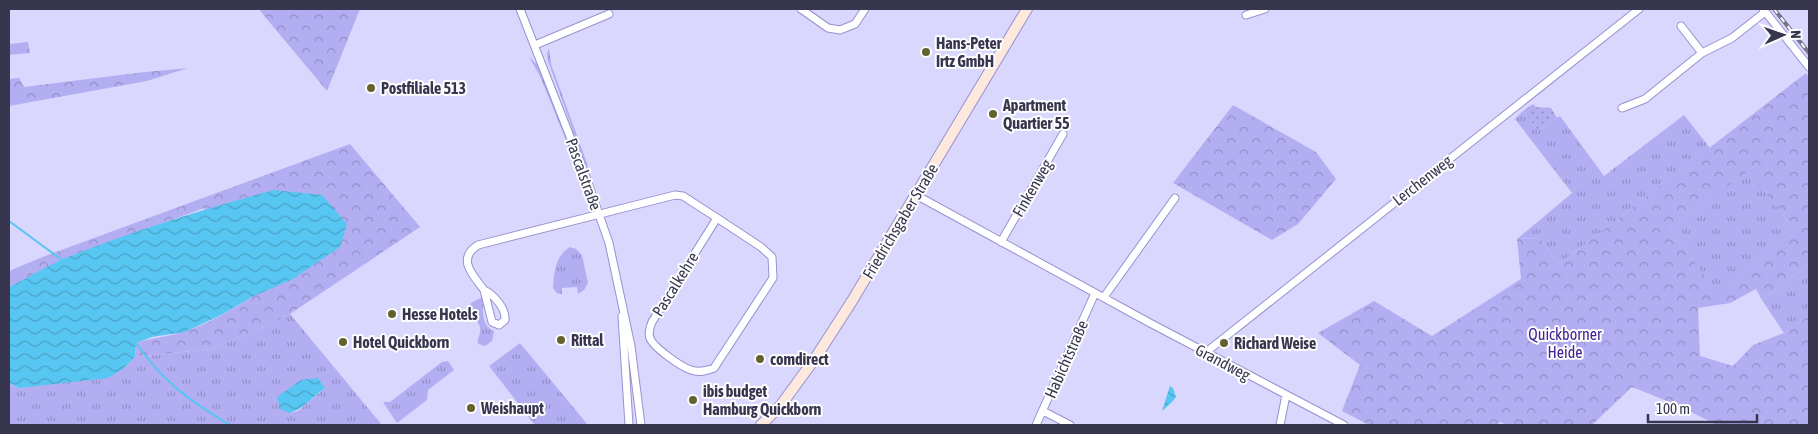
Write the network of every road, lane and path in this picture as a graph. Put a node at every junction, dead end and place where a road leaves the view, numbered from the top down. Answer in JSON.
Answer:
{"nodes":[{"id":1,"x":520,"y":9,"type":"edge"},
{"id":2,"x":801,"y":9,"type":"edge"},
{"id":3,"x":865,"y":9,"type":"edge"},
{"id":4,"x":1027,"y":9,"type":"edge"},
{"id":5,"x":1265,"y":9,"type":"edge"},
{"id":6,"x":1639,"y":9,"type":"edge"},
{"id":7,"x":1764,"y":10,"type":"edge"},
{"id":8,"x":609,"y":14,"type":"dead end"},
{"id":9,"x":1246,"y":15,"type":"dead end"},
{"id":10,"x":1681,"y":26,"type":"dead end"},
{"id":11,"x":535,"y":45,"type":"junction"},
{"id":12,"x":1702,"y":53,"type":"junction"},
{"id":13,"x":1809,"y":67,"type":"edge"},
{"id":14,"x":1622,"y":108,"type":"dead end"},
{"id":15,"x":1063,"y":134,"type":"dead end"},
{"id":16,"x":916,"y":195,"type":"junction"},
{"id":17,"x":1175,"y":198,"type":"dead end"},
{"id":18,"x":599,"y":214,"type":"junction"},
{"id":19,"x":717,"y":218,"type":"junction"},
{"id":20,"x":1001,"y":242,"type":"junction"},
{"id":21,"x":484,"y":290,"type":"junction"},
{"id":22,"x":1095,"y":293,"type":"junction"},
{"id":23,"x":1104,"y":298,"type":"junction"},
{"id":24,"x":623,"y":306,"type":"junction"},
{"id":25,"x":1205,"y":353,"type":"junction"},
{"id":26,"x":1286,"y":395,"type":"junction"},
{"id":27,"x":1043,"y":411,"type":"junction"},
{"id":28,"x":629,"y":425,"type":"edge"},
{"id":29,"x":641,"y":425,"type":"edge"},
{"id":30,"x":761,"y":425,"type":"edge"},
{"id":31,"x":1036,"y":425,"type":"edge"},
{"id":32,"x":1070,"y":425,"type":"edge"},
{"id":33,"x":1280,"y":425,"type":"edge"},
{"id":34,"x":1344,"y":425,"type":"edge"}],
"edges":[{"from":1,"to":11,"type":"street","name":"Pascalstraße"},
{"from":2,"to":3,"type":"street"},
{"from":4,"to":16,"type":"main road","name":"Friedrichsgaber Straße"},
{"from":5,"to":9,"type":"street"},
{"from":6,"to":25,"type":"street","name":"Lerchenweg"},
{"from":7,"to":12,"type":"street"},
{"from":7,"to":13,"type":"street"},
{"from":8,"to":11,"type":"street"},
{"from":10,"to":12,"type":"street"},
{"from":11,"to":18,"type":"street","name":"Pascalstraße"},
{"from":12,"to":14,"type":"street"},
{"from":15,"to":20,"type":"street","name":"Finkenweg"},
{"from":16,"to":20,"type":"street","name":"Grandweg"},
{"from":16,"to":30,"type":"main road","name":"Friedrichsgaber Straße"},
{"from":17,"to":23,"type":"street"},
{"from":18,"to":19,"type":"street"},
{"from":18,"to":21,"type":"street"},
{"from":18,"to":24,"type":"street","name":"Pascalstraße"},
{"from":19,"to":19,"type":"street","name":"Pascalkehre"},
{"from":20,"to":22,"type":"street","name":"Grandweg"},
{"from":21,"to":21,"type":"street"},
{"from":22,"to":23,"type":"street","name":"Grandweg"},
{"from":22,"to":27,"type":"street","name":"Habichtstraße"},
{"from":23,"to":25,"type":"street","name":"Grandweg"},
{"from":24,"to":28,"type":"street","name":"Pascalstraße"},
{"from":24,"to":29,"type":"street","name":"Pascalstraße"},
{"from":25,"to":26,"type":"street","name":"Grandweg"},
{"from":26,"to":33,"type":"street"},
{"from":26,"to":34,"type":"street","name":"Grandweg"},
{"from":27,"to":31,"type":"street","name":"Habichtstraße"},
{"from":27,"to":32,"type":"street"}]}
